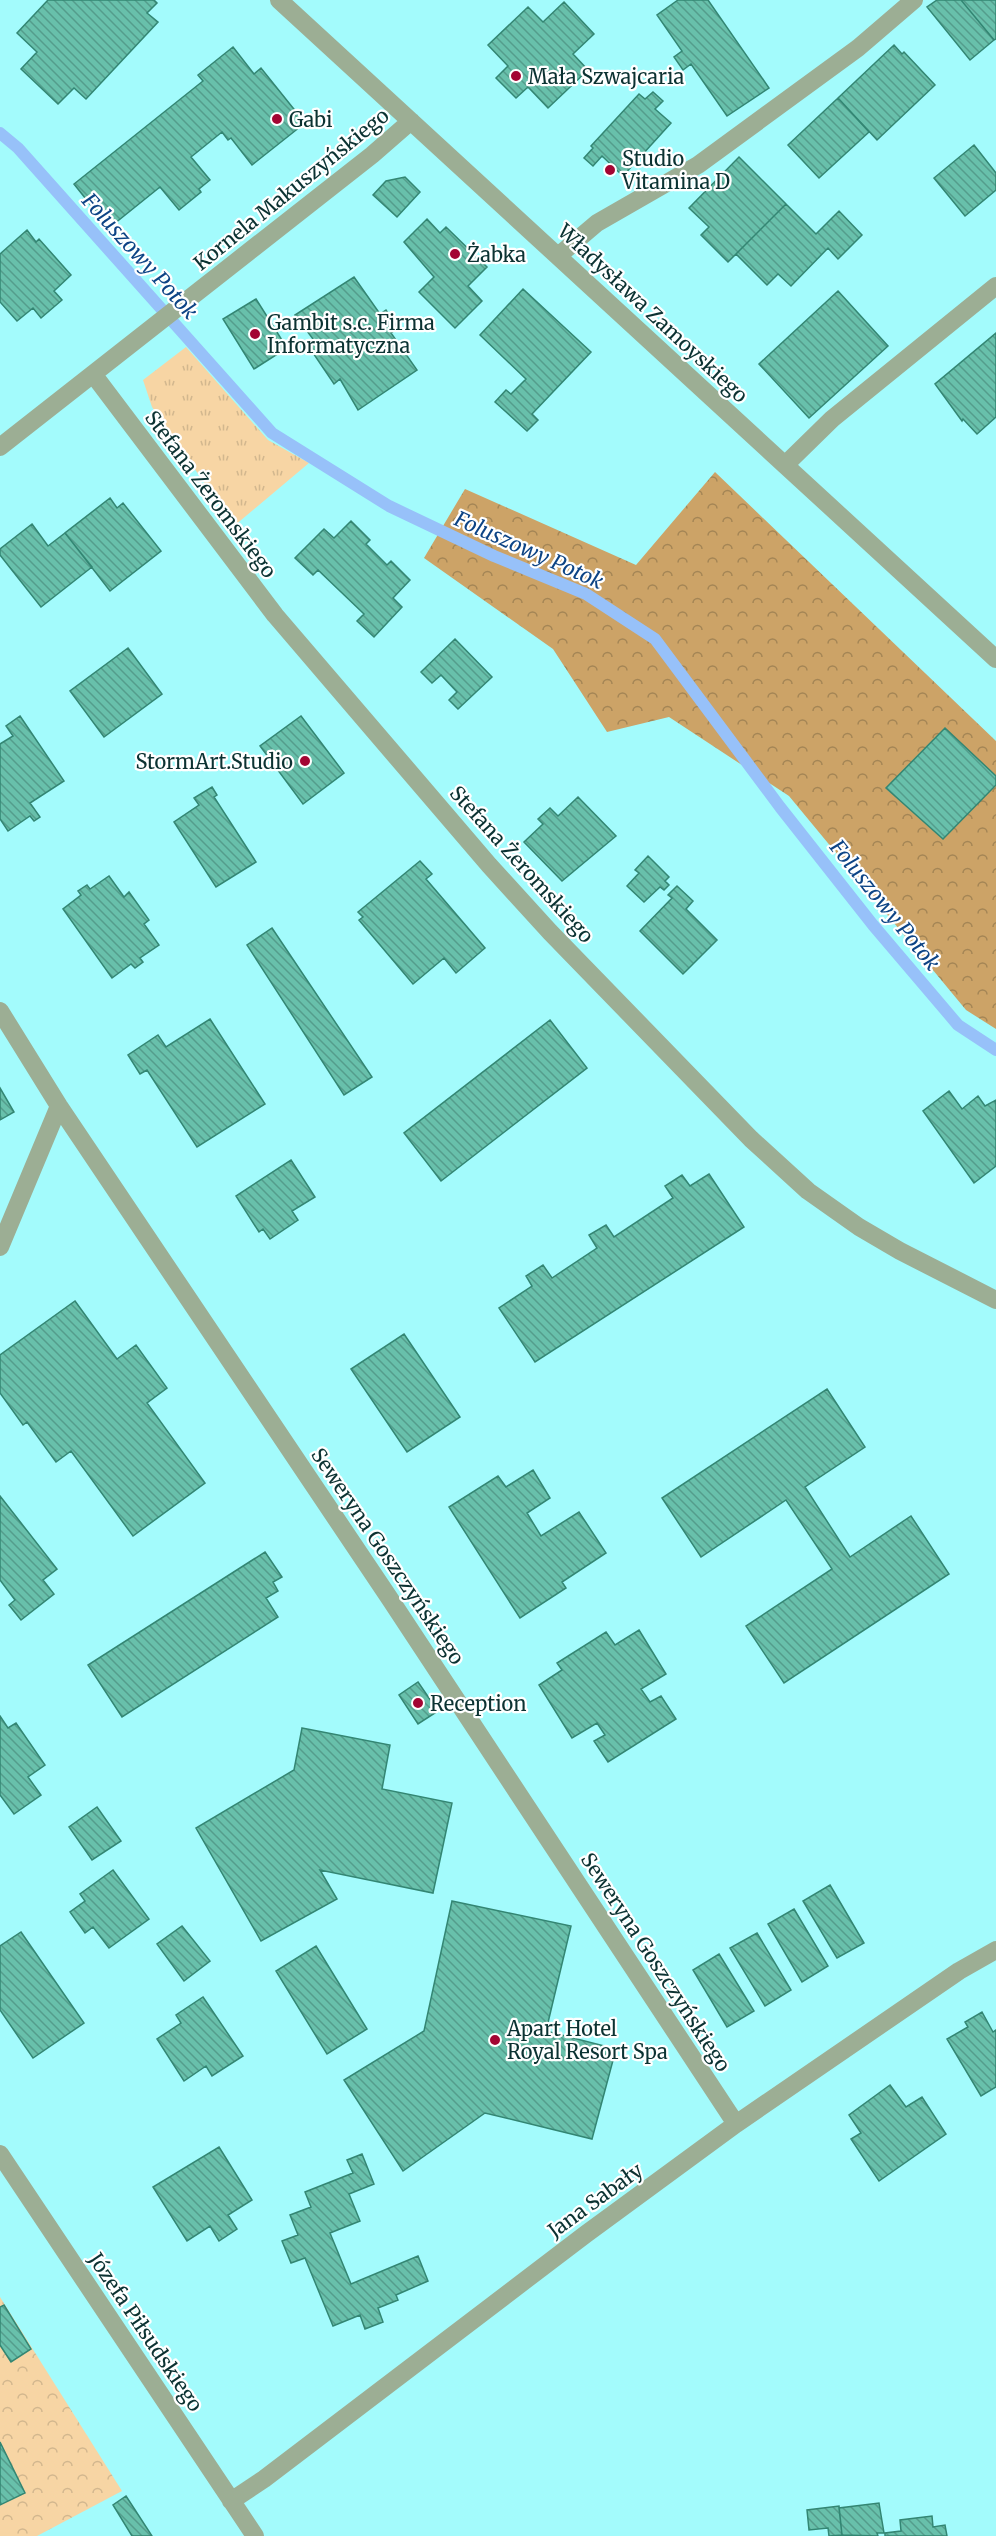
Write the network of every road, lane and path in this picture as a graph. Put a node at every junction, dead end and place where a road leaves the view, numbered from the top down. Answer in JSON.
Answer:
{"nodes":[{"id":1,"x":279,"y":0,"type":"edge"},
{"id":2,"x":914,"y":0,"type":"edge"},
{"id":3,"x":411,"y":121,"type":"junction"},
{"id":4,"x":558,"y":256,"type":"junction"},
{"id":5,"x":996,"y":286,"type":"edge"},
{"id":6,"x":93,"y":374,"type":"junction"},
{"id":7,"x":0,"y":447,"type":"edge"},
{"id":8,"x":785,"y":465,"type":"junction"},
{"id":9,"x":996,"y":659,"type":"edge"},
{"id":10,"x":0,"y":1011,"type":"edge"},
{"id":11,"x":59,"y":1106,"type":"junction"},
{"id":12,"x":0,"y":1247,"type":"edge"},
{"id":13,"x":996,"y":1300,"type":"edge"},
{"id":14,"x":996,"y":1950,"type":"edge"},
{"id":15,"x":736,"y":2124,"type":"junction"},
{"id":16,"x":0,"y":2154,"type":"edge"},
{"id":17,"x":231,"y":2501,"type":"junction"},
{"id":18,"x":255,"y":2536,"type":"edge"}],
"edges":[{"from":1,"to":3,"type":"street","name":"Władysława Zamoyskiego"},
{"from":2,"to":4,"type":"street"},
{"from":3,"to":4,"type":"street","name":"Władysława Zamoyskiego"},
{"from":3,"to":6,"type":"street","name":"Kornela Makuszyńskiego"},
{"from":4,"to":8,"type":"street","name":"Władysława Zamoyskiego"},
{"from":5,"to":8,"type":"street"},
{"from":6,"to":7,"type":"street","name":"Kornela Makuszyńskiego"},
{"from":6,"to":13,"type":"street","name":"Stefana Żeromskiego"},
{"from":8,"to":9,"type":"street","name":"Władysława Zamoyskiego"},
{"from":10,"to":11,"type":"street","name":"Seweryna Goszczyńskiego"},
{"from":11,"to":12,"type":"street"},
{"from":11,"to":15,"type":"street","name":"Seweryna Goszczyńskiego"},
{"from":14,"to":15,"type":"street","name":"Jana Sabały"},
{"from":15,"to":17,"type":"street","name":"Jana Sabały"},
{"from":16,"to":17,"type":"street","name":"Józefa Piłsudskiego"},
{"from":17,"to":18,"type":"street","name":"Józefa Piłsudskiego"}]}
